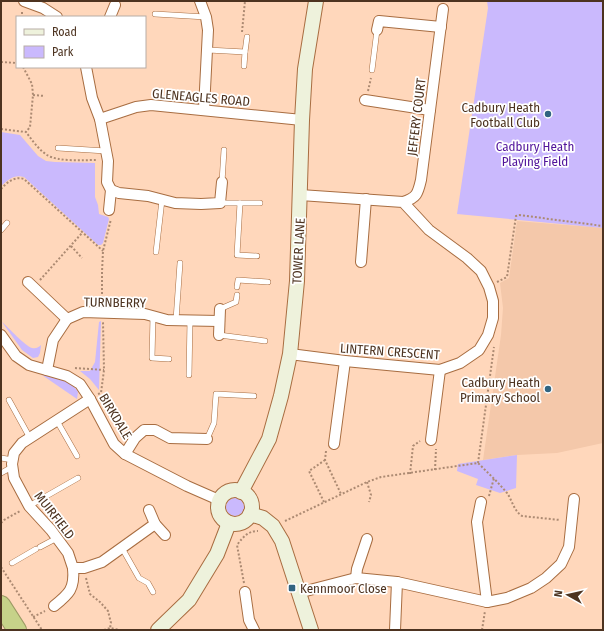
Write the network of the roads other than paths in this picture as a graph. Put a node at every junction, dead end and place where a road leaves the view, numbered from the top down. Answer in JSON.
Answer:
{"nodes":[{"id":1,"x":24,"y":1,"type":"edge"},
{"id":2,"x":200,"y":1,"type":"edge"},
{"id":3,"x":316,"y":1,"type":"edge"},
{"id":4,"x":116,"y":5,"type":"dead end"},
{"id":5,"x":443,"y":9,"type":"dead end"},
{"id":6,"x":155,"y":14,"type":"dead end"},
{"id":7,"x":55,"y":16,"type":"edge"},
{"id":8,"x":110,"y":16,"type":"edge"},
{"id":9,"x":206,"y":17,"type":"junction"},
{"id":10,"x":441,"y":27,"type":"junction"},
{"id":11,"x":378,"y":30,"type":"joint"},
{"id":12,"x":247,"y":37,"type":"dead end"},
{"id":13,"x":208,"y":50,"type":"junction"},
{"id":14,"x":243,"y":52,"type":"junction"},
{"id":15,"x":244,"y":66,"type":"dead end"},
{"id":16,"x":86,"y":68,"type":"edge"},
{"id":17,"x":372,"y":70,"type":"road end"},
{"id":18,"x":365,"y":100,"type":"road end"},
{"id":19,"x":204,"y":109,"type":"junction"},
{"id":20,"x":430,"y":110,"type":"junction"},
{"id":21,"x":100,"y":119,"type":"junction"},
{"id":22,"x":302,"y":120,"type":"junction"},
{"id":23,"x":58,"y":148,"type":"dead end"},
{"id":24,"x":106,"y":150,"type":"junction"},
{"id":25,"x":224,"y":150,"type":"dead end"},
{"id":26,"x":222,"y":182,"type":"joint"},
{"id":27,"x":111,"y":190,"type":"junction"},
{"id":28,"x":300,"y":195,"type":"junction"},
{"id":29,"x":162,"y":200,"type":"junction"},
{"id":30,"x":366,"y":200,"type":"junction"},
{"id":31,"x":404,"y":202,"type":"junction"},
{"id":32,"x":220,"y":203,"type":"junction"},
{"id":33,"x":240,"y":203,"type":"junction"},
{"id":34,"x":260,"y":203,"type":"dead end"},
{"id":35,"x":109,"y":210,"type":"dead end"},
{"id":36,"x":7,"y":223,"type":"dead end"},
{"id":37,"x":1,"y":230,"type":"edge"},
{"id":38,"x":156,"y":252,"type":"dead end"},
{"id":39,"x":257,"y":256,"type":"dead end"},
{"id":40,"x":361,"y":262,"type":"dead end"},
{"id":41,"x":180,"y":263,"type":"dead end"},
{"id":42,"x":268,"y":282,"type":"dead end"},
{"id":43,"x":31,"y":284,"type":"road end"},
{"id":44,"x":237,"y":287,"type":"dead end"},
{"id":45,"x":237,"y":295,"type":"dead end"},
{"id":46,"x":220,"y":309,"type":"joint"},
{"id":47,"x":153,"y":316,"type":"junction"},
{"id":48,"x":67,"y":319,"type":"junction"},
{"id":49,"x":176,"y":320,"type":"junction"},
{"id":50,"x":190,"y":320,"type":"junction"},
{"id":51,"x":219,"y":321,"type":"junction"},
{"id":52,"x":1,"y":335,"type":"edge"},
{"id":53,"x":219,"y":335,"type":"joint"},
{"id":54,"x":264,"y":341,"type":"dead end"},
{"id":55,"x":290,"y":354,"type":"junction"},
{"id":56,"x":168,"y":359,"type":"dead end"},
{"id":57,"x":345,"y":361,"type":"junction"},
{"id":58,"x":47,"y":370,"type":"junction"},
{"id":59,"x":440,"y":370,"type":"junction"},
{"id":60,"x":189,"y":375,"type":"dead end"},
{"id":61,"x":254,"y":396,"type":"dead end"},
{"id":62,"x":90,"y":399,"type":"junction"},
{"id":63,"x":9,"y":400,"type":"dead end"},
{"id":64,"x":57,"y":421,"type":"junction"},
{"id":65,"x":431,"y":437,"type":"road end"},
{"id":66,"x":30,"y":438,"type":"junction"},
{"id":67,"x":207,"y":439,"type":"joint"},
{"id":68,"x":334,"y":444,"type":"road end"},
{"id":69,"x":125,"y":454,"type":"junction"},
{"id":70,"x":77,"y":456,"type":"dead end"},
{"id":71,"x":1,"y":458,"type":"edge"},
{"id":72,"x":12,"y":463,"type":"junction"},
{"id":73,"x":1,"y":473,"type":"edge"},
{"id":74,"x":78,"y":478,"type":"dead end"},
{"id":75,"x":241,"y":492,"type":"junction"},
{"id":76,"x":574,"y":499,"type":"dead end"},
{"id":77,"x":219,"y":500,"type":"junction"},
{"id":78,"x":481,"y":502,"type":"road end"},
{"id":79,"x":29,"y":506,"type":"junction"},
{"id":80,"x":149,"y":510,"type":"dead end"},
{"id":81,"x":250,"y":514,"type":"junction"},
{"id":82,"x":229,"y":523,"type":"junction"},
{"id":83,"x":155,"y":524,"type":"junction"},
{"id":84,"x":165,"y":535,"type":"dead end"},
{"id":85,"x":57,"y":538,"type":"junction"},
{"id":86,"x":367,"y":539,"type":"dead end"},
{"id":87,"x":122,"y":548,"type":"junction"},
{"id":88,"x":12,"y":563,"type":"dead end"},
{"id":89,"x":73,"y":568,"type":"junction"},
{"id":90,"x":356,"y":578,"type":"junction"},
{"id":91,"x":397,"y":582,"type":"junction"},
{"id":92,"x":153,"y":592,"type":"dead end"},
{"id":93,"x":245,"y":592,"type":"road end"},
{"id":94,"x":298,"y":593,"type":"junction"},
{"id":95,"x":487,"y":602,"type":"junction"},
{"id":96,"x":1,"y":605,"type":"edge"},
{"id":97,"x":54,"y":606,"type":"dead end"},
{"id":98,"x":17,"y":630,"type":"edge"},
{"id":99,"x":158,"y":630,"type":"edge"},
{"id":100,"x":254,"y":630,"type":"edge"},
{"id":101,"x":311,"y":630,"type":"edge"},
{"id":102,"x":396,"y":630,"type":"edge"}],
"edges":[{"from":1,"to":7,"type":"street"},
{"from":2,"to":9,"type":"street"},
{"from":3,"to":22,"type":"street","name":"TOWER LANE"},
{"from":4,"to":8,"type":"street"},
{"from":5,"to":10,"type":"street","name":"JEFFERY COURT"},
{"from":6,"to":9,"type":"lane"},
{"from":9,"to":13,"type":"street"},
{"from":10,"to":11,"type":"street"},
{"from":10,"to":20,"type":"street","name":"JEFFERY COURT"},
{"from":11,"to":17,"type":"lane"},
{"from":12,"to":14,"type":"lane"},
{"from":13,"to":14,"type":"lane"},
{"from":13,"to":19,"type":"street"},
{"from":14,"to":15,"type":"lane"},
{"from":16,"to":21,"type":"street"},
{"from":18,"to":20,"type":"street"},
{"from":19,"to":21,"type":"street","name":"GLENEAGLES ROAD"},
{"from":19,"to":22,"type":"street","name":"GLENEAGLES ROAD"},
{"from":20,"to":31,"type":"street","name":"JEFFERY COURT"},
{"from":21,"to":24,"type":"street"},
{"from":22,"to":28,"type":"street","name":"TOWER LANE"},
{"from":23,"to":24,"type":"lane"},
{"from":24,"to":27,"type":"street"},
{"from":25,"to":26,"type":"lane"},
{"from":26,"to":32,"type":"street"},
{"from":27,"to":29,"type":"street"},
{"from":27,"to":35,"type":"street"},
{"from":28,"to":30,"type":"street"},
{"from":28,"to":55,"type":"street","name":"TOWER LANE"},
{"from":29,"to":32,"type":"street"},
{"from":29,"to":38,"type":"lane"},
{"from":30,"to":31,"type":"street"},
{"from":30,"to":40,"type":"street"},
{"from":31,"to":59,"type":"street","name":"LINTERN CRESCENT"},
{"from":32,"to":33,"type":"lane"},
{"from":33,"to":34,"type":"lane"},
{"from":33,"to":39,"type":"lane"},
{"from":36,"to":37,"type":"lane"},
{"from":41,"to":49,"type":"lane"},
{"from":42,"to":44,"type":"lane"},
{"from":43,"to":48,"type":"street"},
{"from":45,"to":46,"type":"lane"},
{"from":46,"to":51,"type":"street"},
{"from":47,"to":48,"type":"street","name":"TURNBERRY"},
{"from":47,"to":49,"type":"street","name":"TURNBERRY"},
{"from":47,"to":56,"type":"lane"},
{"from":48,"to":58,"type":"street"},
{"from":49,"to":50,"type":"street","name":"TURNBERRY"},
{"from":50,"to":51,"type":"street","name":"TURNBERRY"},
{"from":50,"to":60,"type":"lane"},
{"from":51,"to":53,"type":"street"},
{"from":52,"to":58,"type":"street","name":"BIRKDALE"},
{"from":53,"to":54,"type":"lane"},
{"from":55,"to":57,"type":"street","name":"LINTERN CRESCENT"},
{"from":55,"to":75,"type":"street","name":"TOWER LANE"},
{"from":57,"to":59,"type":"street","name":"LINTERN CRESCENT"},
{"from":57,"to":68,"type":"street"},
{"from":58,"to":62,"type":"street","name":"BIRKDALE"},
{"from":59,"to":65,"type":"street"},
{"from":61,"to":67,"type":"lane"},
{"from":62,"to":64,"type":"street"},
{"from":62,"to":69,"type":"street","name":"BIRKDALE"},
{"from":63,"to":66,"type":"lane"},
{"from":64,"to":66,"type":"street"},
{"from":64,"to":70,"type":"lane"},
{"from":66,"to":72,"type":"street"},
{"from":67,"to":69,"type":"street"},
{"from":69,"to":77,"type":"street","name":"BIRKDALE"},
{"from":71,"to":72,"type":"lane"},
{"from":72,"to":73,"type":"lane"},
{"from":72,"to":79,"type":"street","name":"MUIRFIELD"},
{"from":74,"to":79,"type":"lane"},
{"from":75,"to":77,"type":"street"},
{"from":75,"to":81,"type":"street"},
{"from":76,"to":95,"type":"street"},
{"from":77,"to":82,"type":"street"},
{"from":78,"to":95,"type":"street"},
{"from":79,"to":85,"type":"street","name":"MUIRFIELD"},
{"from":80,"to":83,"type":"street"},
{"from":81,"to":82,"type":"street"},
{"from":81,"to":94,"type":"street"},
{"from":82,"to":99,"type":"street"},
{"from":83,"to":84,"type":"street"},
{"from":83,"to":87,"type":"street"},
{"from":85,"to":88,"type":"lane"},
{"from":85,"to":89,"type":"street","name":"MUIRFIELD"},
{"from":86,"to":90,"type":"street"},
{"from":87,"to":89,"type":"street"},
{"from":87,"to":92,"type":"lane"},
{"from":89,"to":97,"type":"street","name":"MUIRFIELD"},
{"from":90,"to":91,"type":"street"},
{"from":90,"to":94,"type":"street"},
{"from":91,"to":95,"type":"street"},
{"from":91,"to":102,"type":"street"},
{"from":93,"to":100,"type":"street"},
{"from":94,"to":101,"type":"street"},
{"from":96,"to":98,"type":"highway"}]}
